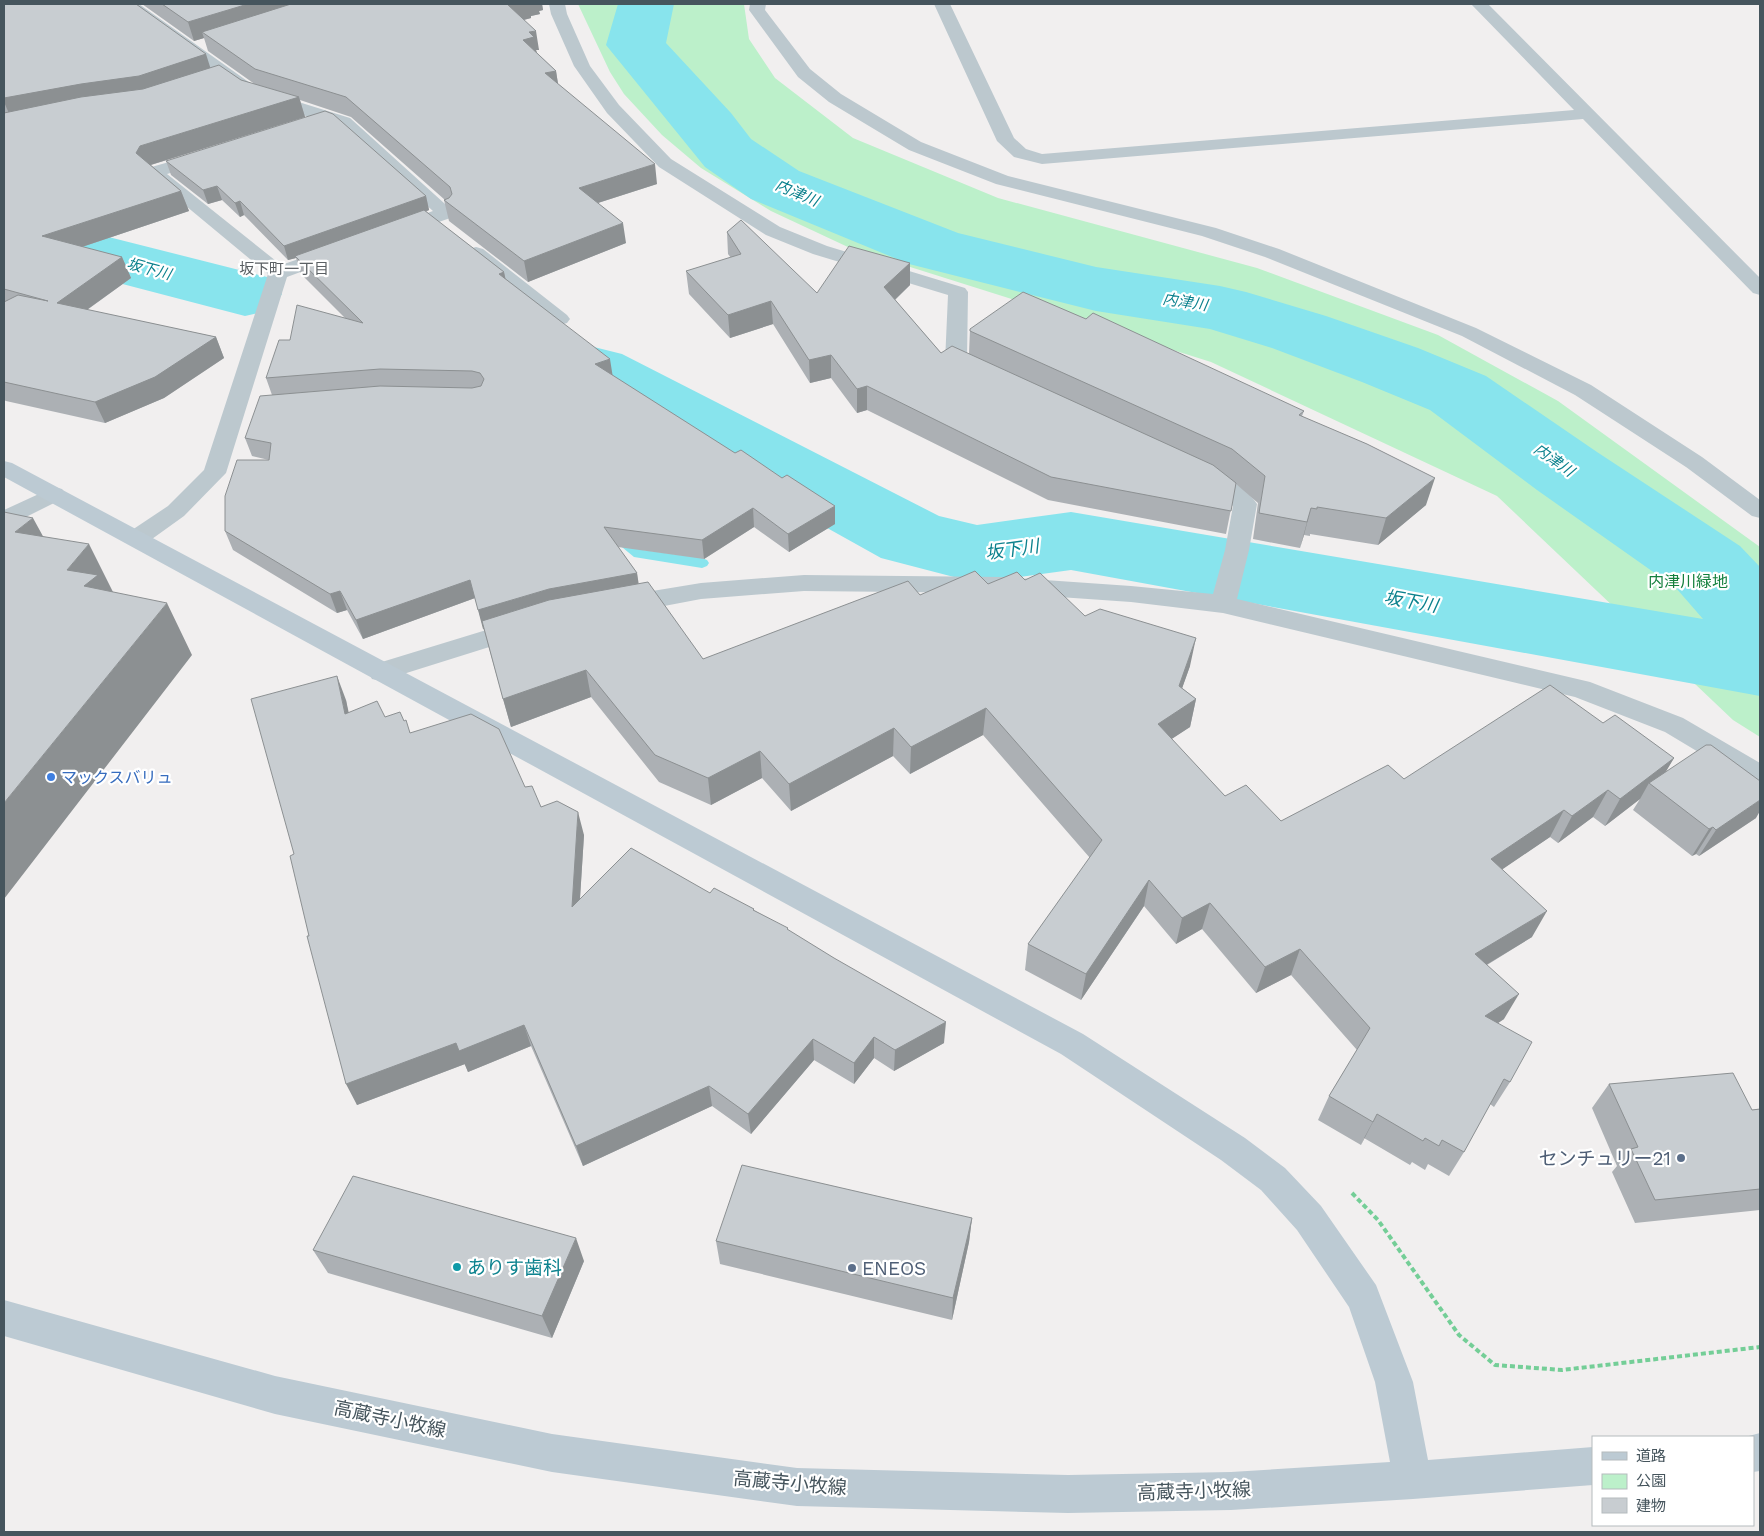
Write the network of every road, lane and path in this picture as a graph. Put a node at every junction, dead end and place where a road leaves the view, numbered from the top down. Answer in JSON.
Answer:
{"nodes":[{"id":1,"x":129,"y":4,"type":"edge"},
{"id":2,"x":558,"y":4,"type":"edge"},
{"id":3,"x":758,"y":4,"type":"edge"},
{"id":4,"x":942,"y":4,"type":"edge"},
{"id":5,"x":1478,"y":4,"type":"edge"},
{"id":6,"x":209,"y":43,"type":"edge"},
{"id":7,"x":191,"y":48,"type":"junction"},
{"id":8,"x":229,"y":75,"type":"junction"},
{"id":9,"x":211,"y":81,"type":"edge"},
{"id":10,"x":1586,"y":114,"type":"junction"},
{"id":11,"x":326,"y":118,"type":"junction"},
{"id":12,"x":299,"y":126,"type":"edge"},
{"id":13,"x":218,"y":152,"type":"edge"},
{"id":14,"x":446,"y":230,"type":"junction"},
{"id":15,"x":377,"y":238,"type":"edge"},
{"id":16,"x":350,"y":247,"type":"edge"},
{"id":17,"x":278,"y":273,"type":"junction"},
{"id":18,"x":1760,"y":289,"type":"edge"},
{"id":19,"x":560,"y":319,"type":"edge"},
{"id":20,"x":992,"y":378,"type":"edge"},
{"id":21,"x":1181,"y":465,"type":"edge"},
{"id":22,"x":4,"y":468,"type":"edge"},
{"id":23,"x":54,"y":494,"type":"junction"},
{"id":24,"x":1760,"y":510,"type":"edge"},
{"id":25,"x":4,"y":519,"type":"edge"},
{"id":26,"x":137,"y":538,"type":"junction"},
{"id":27,"x":1224,"y":597,"type":"junction"},
{"id":28,"x":599,"y":610,"type":"edge"},
{"id":29,"x":543,"y":621,"type":"edge"},
{"id":30,"x":381,"y":672,"type":"junction"},
{"id":31,"x":1760,"y":776,"type":"edge"},
{"id":32,"x":4,"y":1318,"type":"edge"},
{"id":33,"x":1592,"y":1466,"type":"edge"},
{"id":34,"x":1413,"y":1480,"type":"junction"}],
"edges":[{"from":1,"to":7,"type":"street"},
{"from":2,"to":20,"type":"street"},
{"from":3,"to":24,"type":"street"},
{"from":4,"to":10,"type":"street"},
{"from":5,"to":10,"type":"street"},
{"from":6,"to":7,"type":"street"},
{"from":7,"to":8,"type":"street"},
{"from":8,"to":9,"type":"street"},
{"from":8,"to":11,"type":"street"},
{"from":10,"to":18,"type":"street"},
{"from":11,"to":12,"type":"street"},
{"from":11,"to":14,"type":"street"},
{"from":13,"to":17,"type":"street"},
{"from":14,"to":15,"type":"street"},
{"from":14,"to":19,"type":"street"},
{"from":16,"to":17,"type":"street"},
{"from":17,"to":26,"type":"street"},
{"from":21,"to":27,"type":"street"},
{"from":22,"to":23,"type":"street"},
{"from":23,"to":25,"type":"street"},
{"from":23,"to":26,"type":"street"},
{"from":26,"to":30,"type":"street"},
{"from":27,"to":28,"type":"street"},
{"from":27,"to":31,"type":"street"},
{"from":29,"to":30,"type":"street"},
{"from":30,"to":34,"type":"street"},
{"from":32,"to":34,"type":"street","name":"高蔵寺小牧線"},
{"from":33,"to":34,"type":"street","name":"高蔵寺小牧線"}]}
